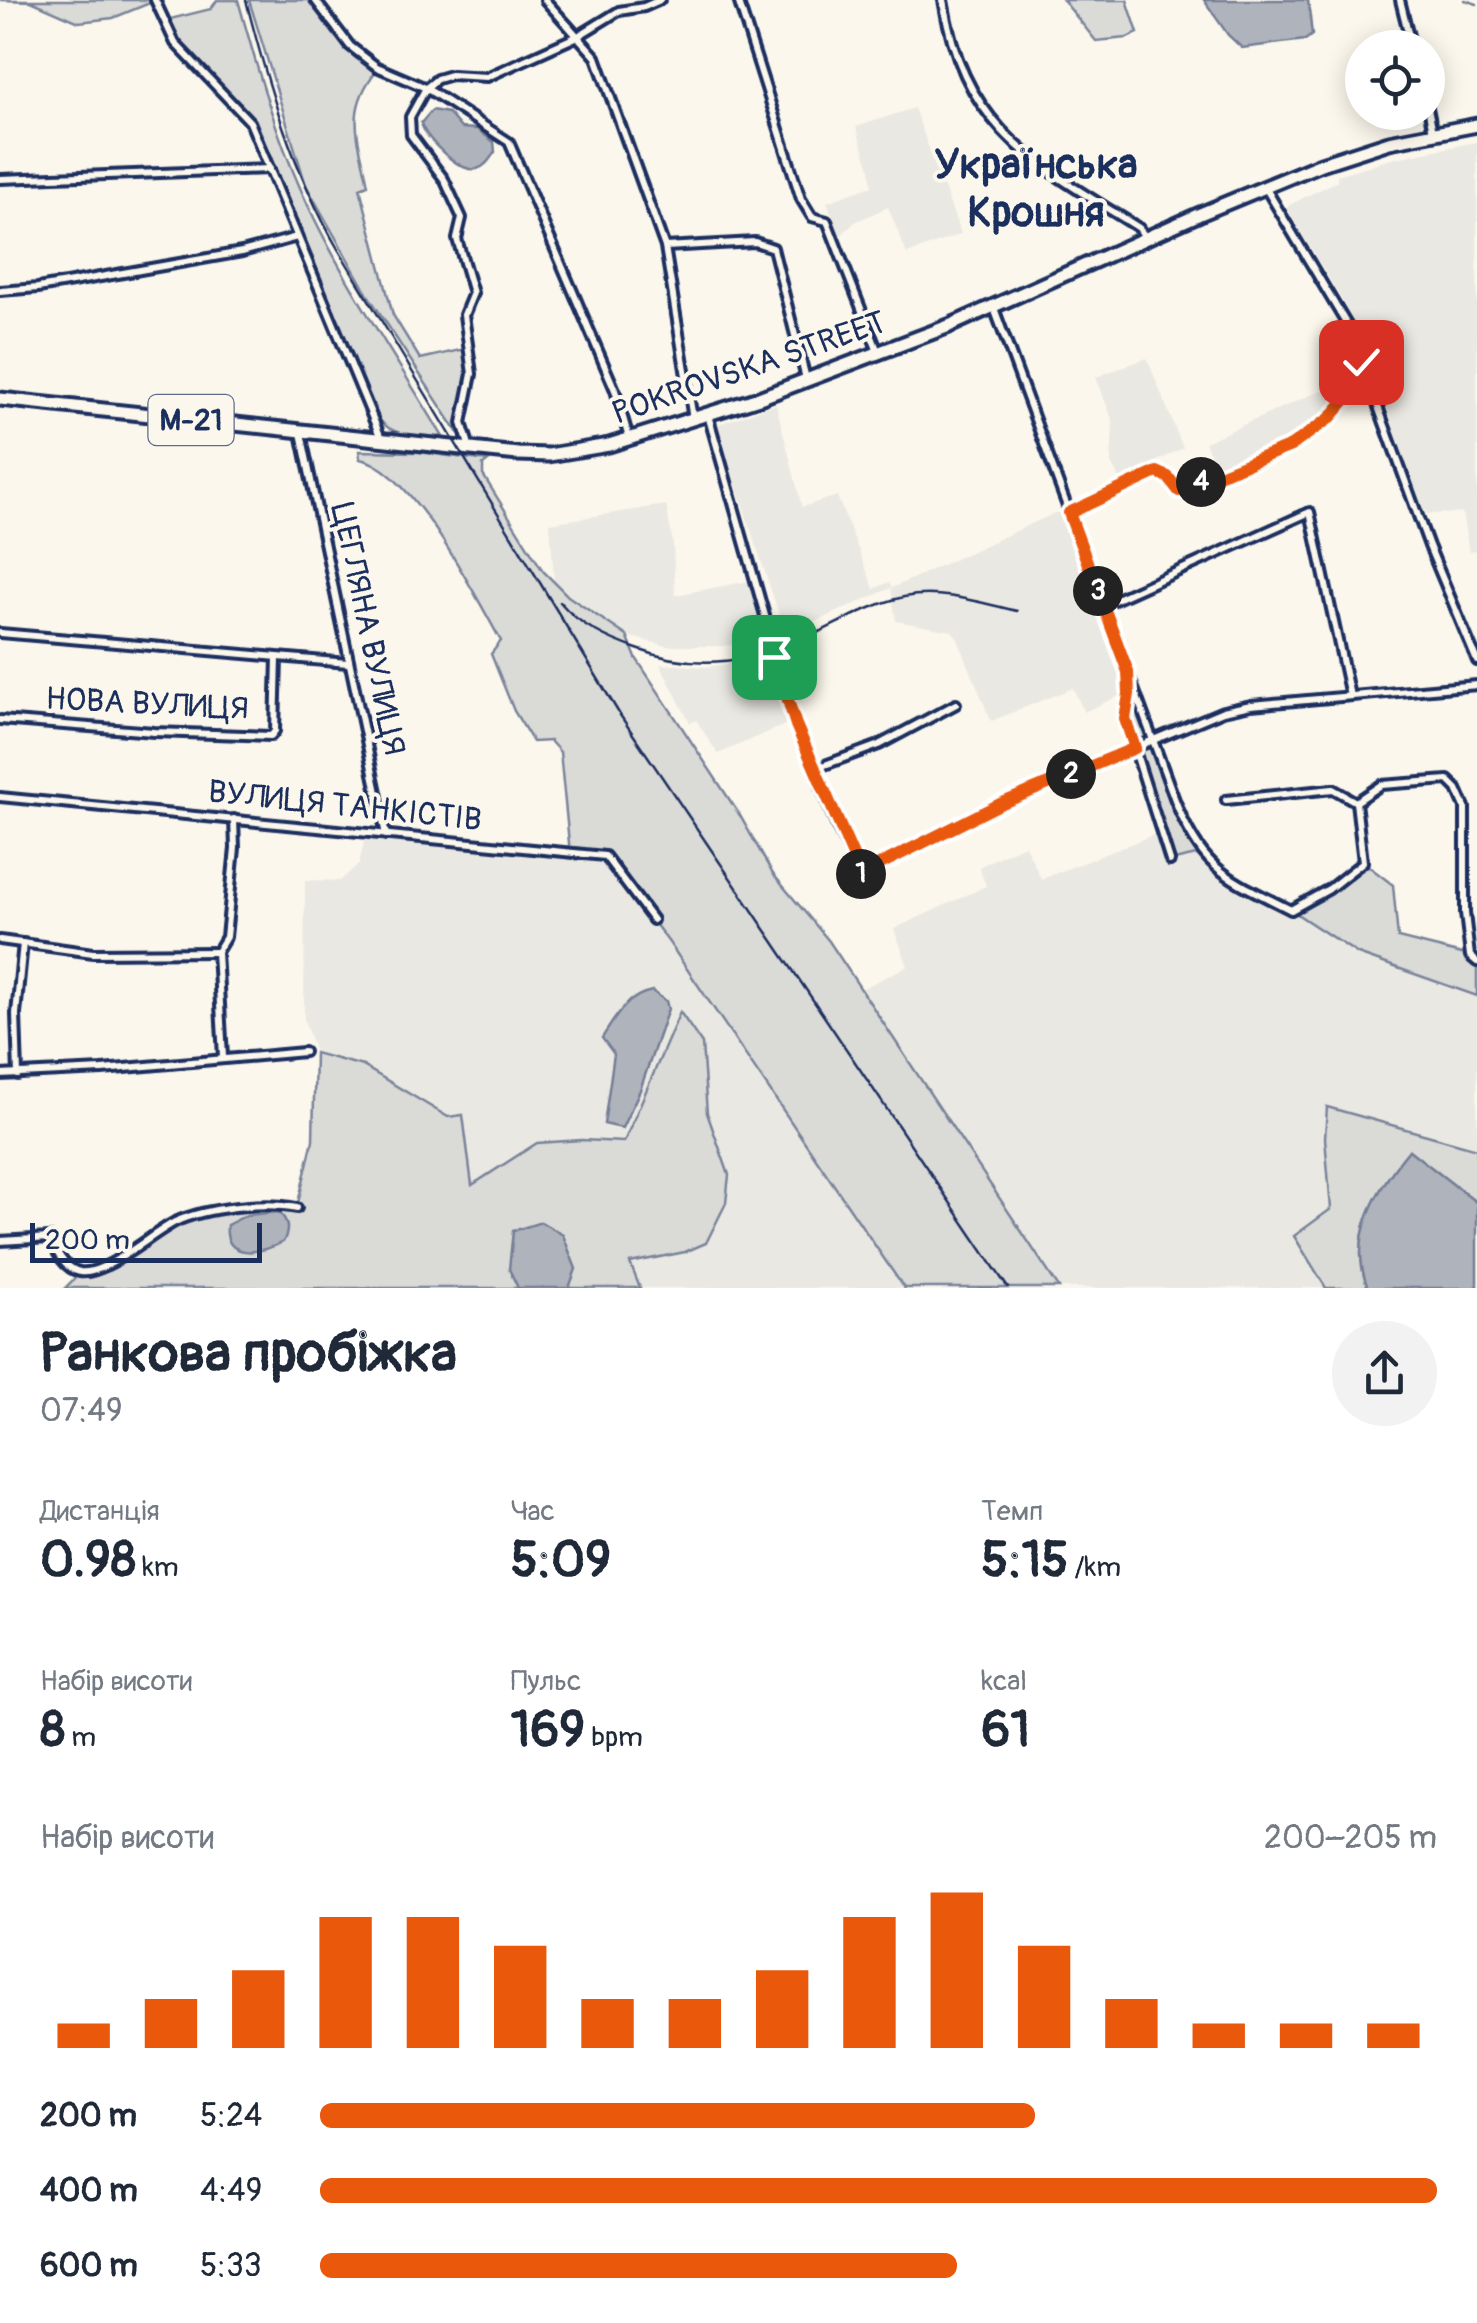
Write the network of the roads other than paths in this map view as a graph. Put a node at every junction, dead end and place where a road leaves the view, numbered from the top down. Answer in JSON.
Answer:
{"nodes":[{"id":1,"x":155,"y":0,"type":"edge"},
{"id":2,"x":315,"y":0,"type":"edge"},
{"id":3,"x":545,"y":0,"type":"edge"},
{"id":4,"x":660,"y":0,"type":"edge"},
{"id":5,"x":738,"y":0,"type":"edge"},
{"id":6,"x":943,"y":0,"type":"edge"},
{"id":7,"x":1400,"y":0,"type":"edge"},
{"id":8,"x":1408,"y":30,"type":"edge"},
{"id":9,"x":578,"y":36,"type":"junction"},
{"id":10,"x":426,"y":88,"type":"junction"},
{"id":11,"x":1477,"y":124,"type":"edge"},
{"id":12,"x":1433,"y":130,"type":"edge"},
{"id":13,"x":1434,"y":133,"type":"junction"},
{"id":14,"x":270,"y":168,"type":"junction"},
{"id":15,"x":0,"y":179,"type":"edge"},
{"id":16,"x":1265,"y":186,"type":"junction"},
{"id":17,"x":297,"y":237,"type":"junction"},
{"id":18,"x":1146,"y":238,"type":"junction"},
{"id":19,"x":665,"y":247,"type":"junction"},
{"id":20,"x":0,"y":291,"type":"edge"},
{"id":21,"x":994,"y":306,"type":"junction"},
{"id":22,"x":878,"y":354,"type":"junction"},
{"id":23,"x":1366,"y":376,"type":"junction"},
{"id":24,"x":807,"y":380,"type":"junction"},
{"id":25,"x":0,"y":398,"type":"edge"},
{"id":26,"x":708,"y":415,"type":"junction"},
{"id":27,"x":693,"y":420,"type":"junction"},
{"id":28,"x":301,"y":433,"type":"junction"},
{"id":29,"x":382,"y":440,"type":"junction"},
{"id":30,"x":629,"y":440,"type":"junction"},
{"id":31,"x":470,"y":448,"type":"junction"},
{"id":32,"x":1069,"y":513,"type":"junction"},
{"id":33,"x":1103,"y":605,"type":"junction"},
{"id":34,"x":0,"y":633,"type":"edge"},
{"id":35,"x":278,"y":658,"type":"junction"},
{"id":36,"x":1477,"y":661,"type":"edge"},
{"id":37,"x":348,"y":664,"type":"junction"},
{"id":38,"x":1128,"y":672,"type":"junction"},
{"id":39,"x":1477,"y":684,"type":"edge"},
{"id":40,"x":1350,"y":696,"type":"junction"},
{"id":41,"x":956,"y":704,"type":"dead end"},
{"id":42,"x":0,"y":720,"type":"edge"},
{"id":43,"x":1153,"y":740,"type":"junction"},
{"id":44,"x":1135,"y":748,"type":"junction"},
{"id":45,"x":814,"y":769,"type":"junction"},
{"id":46,"x":0,"y":797,"type":"edge"},
{"id":47,"x":1226,"y":800,"type":"dead end"},
{"id":48,"x":1356,"y":802,"type":"junction"},
{"id":49,"x":234,"y":819,"type":"junction"},
{"id":50,"x":386,"y":835,"type":"junction"},
{"id":51,"x":1170,"y":861,"type":"dead end"},
{"id":52,"x":653,"y":920,"type":"dead end"},
{"id":53,"x":0,"y":940,"type":"edge"},
{"id":54,"x":23,"y":942,"type":"junction"},
{"id":55,"x":216,"y":952,"type":"junction"},
{"id":56,"x":1477,"y":962,"type":"edge"},
{"id":57,"x":304,"y":1052,"type":"dead end"},
{"id":58,"x":223,"y":1057,"type":"junction"},
{"id":59,"x":18,"y":1075,"type":"junction"},
{"id":60,"x":0,"y":1076,"type":"edge"},
{"id":61,"x":297,"y":1208,"type":"dead end"},
{"id":62,"x":0,"y":1241,"type":"edge"}],
"edges":[{"from":1,"to":14,"type":"street"},
{"from":2,"to":10,"type":"street"},
{"from":3,"to":9,"type":"street"},
{"from":4,"to":9,"type":"street"},
{"from":5,"to":22,"type":"street"},
{"from":6,"to":18,"type":"street"},
{"from":7,"to":8,"type":"street"},
{"from":9,"to":10,"type":"street"},
{"from":9,"to":19,"type":"street"},
{"from":10,"to":30,"type":"street"},
{"from":10,"to":31,"type":"street"},
{"from":11,"to":13,"type":"highway","name":"POKROVSKA STREET","number":"М-21"},
{"from":12,"to":13,"type":"street"},
{"from":13,"to":16,"type":"highway","name":"POKROVSKA STREET","number":"М-21"},
{"from":14,"to":15,"type":"street"},
{"from":14,"to":17,"type":"street"},
{"from":16,"to":18,"type":"highway","name":"POKROVSKA STREET","number":"М-21"},
{"from":16,"to":23,"type":"street"},
{"from":17,"to":20,"type":"street"},
{"from":17,"to":29,"type":"street"},
{"from":18,"to":21,"type":"highway","name":"POKROVSKA STREET","number":"М-21"},
{"from":19,"to":24,"type":"street"},
{"from":19,"to":27,"type":"street"},
{"from":21,"to":22,"type":"highway","name":"POKROVSKA STREET","number":"М-21"},
{"from":21,"to":32,"type":"street"},
{"from":22,"to":24,"type":"highway","name":"POKROVSKA STREET","number":"М-21"},
{"from":23,"to":32,"type":"street"},
{"from":23,"to":36,"type":"street"},
{"from":24,"to":26,"type":"highway","name":"POKROVSKA STREET","number":"М-21"},
{"from":25,"to":28,"type":"highway","name":"POKROVSKA STREET","number":"М-21"},
{"from":26,"to":27,"type":"highway","name":"POKROVSKA STREET","number":"М-21"},
{"from":26,"to":45,"type":"street"},
{"from":27,"to":30,"type":"highway","name":"POKROVSKA STREET","number":"М-21"},
{"from":28,"to":29,"type":"highway","name":"POKROVSKA STREET","number":"М-21"},
{"from":28,"to":37,"type":"street","name":"ЦЕГЛЯНА ВУЛИЦЯ"},
{"from":29,"to":31,"type":"highway","name":"POKROVSKA STREET","number":"М-21"},
{"from":30,"to":31,"type":"highway","name":"POKROVSKA STREET","number":"М-21"},
{"from":32,"to":33,"type":"street"},
{"from":33,"to":38,"type":"street"},
{"from":33,"to":40,"type":"street"},
{"from":34,"to":35,"type":"street"},
{"from":35,"to":37,"type":"street"},
{"from":35,"to":42,"type":"street","name":"НОВА ВУЛИЦЯ"},
{"from":37,"to":50,"type":"street","name":"ЦЕГЛЯНА ВУЛИЦЯ"},
{"from":38,"to":43,"type":"street"},
{"from":38,"to":44,"type":"street"},
{"from":39,"to":40,"type":"street"},
{"from":40,"to":43,"type":"street"},
{"from":41,"to":45,"type":"street"},
{"from":43,"to":44,"type":"street"},
{"from":43,"to":48,"type":"street"},
{"from":44,"to":45,"type":"street"},
{"from":44,"to":51,"type":"street"},
{"from":46,"to":49,"type":"street","name":"ВУЛИЦЯ ТАНКІСТІВ"},
{"from":47,"to":48,"type":"street"},
{"from":48,"to":56,"type":"street"},
{"from":49,"to":50,"type":"street","name":"ВУЛИЦЯ ТАНКІСТІВ"},
{"from":49,"to":55,"type":"street"},
{"from":50,"to":52,"type":"street","name":"ВУЛИЦЯ ТАНКІСТІВ"},
{"from":53,"to":54,"type":"street"},
{"from":54,"to":55,"type":"street"},
{"from":54,"to":59,"type":"street"},
{"from":55,"to":58,"type":"street"},
{"from":57,"to":58,"type":"street"},
{"from":58,"to":59,"type":"street"},
{"from":59,"to":60,"type":"street"},
{"from":61,"to":62,"type":"street"}]}
